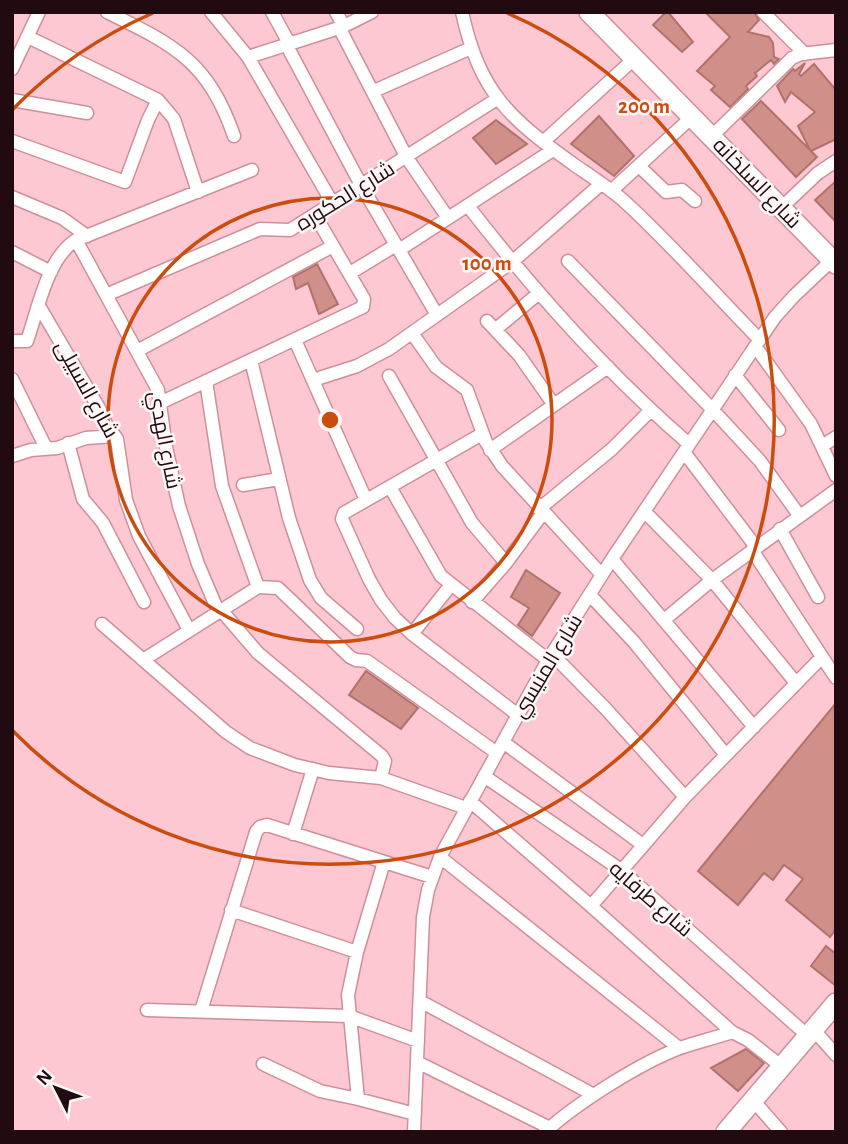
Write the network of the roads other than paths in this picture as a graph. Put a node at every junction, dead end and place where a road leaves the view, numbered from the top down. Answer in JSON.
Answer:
{"nodes":[{"id":1,"x":39,"y":12,"type":"edge"},
{"id":2,"x":107,"y":12,"type":"edge"},
{"id":3,"x":211,"y":12,"type":"edge"},
{"id":4,"x":272,"y":12,"type":"edge"},
{"id":5,"x":335,"y":12,"type":"edge"},
{"id":6,"x":372,"y":12,"type":"edge"},
{"id":7,"x":462,"y":12,"type":"edge"},
{"id":8,"x":589,"y":12,"type":"edge"},
{"id":9,"x":763,"y":12,"type":"edge"},
{"id":10,"x":341,"y":27,"type":"junction"},
{"id":11,"x":27,"y":37,"type":"junction"},
{"id":12,"x":287,"y":43,"type":"junction"},
{"id":13,"x":471,"y":48,"type":"junction"},
{"id":14,"x":836,"y":50,"type":"edge"},
{"id":15,"x":806,"y":54,"type":"junction"},
{"id":16,"x":248,"y":57,"type":"junction"},
{"id":17,"x":635,"y":58,"type":"junction"},
{"id":18,"x":12,"y":69,"type":"edge"},
{"id":19,"x":374,"y":91,"type":"junction"},
{"id":20,"x":497,"y":99,"type":"junction"},
{"id":21,"x":12,"y":100,"type":"edge"},
{"id":22,"x":158,"y":100,"type":"junction"},
{"id":23,"x":87,"y":113,"type":"dead end"},
{"id":24,"x":692,"y":117,"type":"junction"},
{"id":25,"x":234,"y":135,"type":"dead end"},
{"id":26,"x":711,"y":137,"type":"junction"},
{"id":27,"x":12,"y":141,"type":"edge"},
{"id":28,"x":548,"y":146,"type":"junction"},
{"id":29,"x":407,"y":158,"type":"junction"},
{"id":30,"x":836,"y":161,"type":"edge"},
{"id":31,"x":639,"y":166,"type":"junction"},
{"id":32,"x":252,"y":170,"type":"dead end"},
{"id":33,"x":361,"y":185,"type":"junction"},
{"id":34,"x":606,"y":187,"type":"junction"},
{"id":35,"x":198,"y":192,"type":"junction"},
{"id":36,"x":12,"y":197,"type":"edge"},
{"id":37,"x":695,"y":201,"type":"dead end"},
{"id":38,"x":333,"y":204,"type":"junction"},
{"id":39,"x":468,"y":206,"type":"junction"},
{"id":40,"x":781,"y":208,"type":"junction"},
{"id":41,"x":315,"y":215,"type":"junction"},
{"id":42,"x":448,"y":218,"type":"junction"},
{"id":43,"x":81,"y":238,"type":"junction"},
{"id":44,"x":333,"y":246,"type":"junction"},
{"id":45,"x":398,"y":247,"type":"junction"},
{"id":46,"x":12,"y":252,"type":"edge"},
{"id":47,"x":568,"y":261,"type":"dead end"},
{"id":48,"x":512,"y":262,"type":"junction"},
{"id":49,"x":834,"y":262,"type":"edge"},
{"id":50,"x":51,"y":272,"type":"junction"},
{"id":51,"x":350,"y":273,"type":"junction"},
{"id":52,"x":539,"y":293,"type":"junction"},
{"id":53,"x":106,"y":295,"type":"junction"},
{"id":54,"x":39,"y":306,"type":"junction"},
{"id":55,"x":437,"y":315,"type":"junction"},
{"id":56,"x":412,"y":333,"type":"junction"},
{"id":57,"x":295,"y":340,"type":"junction"},
{"id":58,"x":12,"y":341,"type":"edge"},
{"id":59,"x":757,"y":342,"type":"junction"},
{"id":60,"x":137,"y":351,"type":"junction"},
{"id":61,"x":251,"y":360,"type":"junction"},
{"id":62,"x":608,"y":367,"type":"junction"},
{"id":63,"x":735,"y":375,"type":"junction"},
{"id":64,"x":389,"y":376,"type":"dead end"},
{"id":65,"x":313,"y":380,"type":"junction"},
{"id":66,"x":206,"y":382,"type":"junction"},
{"id":67,"x":13,"y":385,"type":"edge"},
{"id":68,"x":162,"y":402,"type":"junction"},
{"id":69,"x":554,"y":405,"type":"junction"},
{"id":70,"x":712,"y":409,"type":"junction"},
{"id":71,"x":650,"y":410,"type":"junction"},
{"id":72,"x":779,"y":430,"type":"dead end"},
{"id":73,"x":482,"y":435,"type":"junction"},
{"id":74,"x":116,"y":436,"type":"junction"},
{"id":75,"x":836,"y":437,"type":"edge"},
{"id":76,"x":68,"y":443,"type":"junction"},
{"id":77,"x":822,"y":446,"type":"junction"},
{"id":78,"x":46,"y":448,"type":"junction"},
{"id":79,"x":687,"y":448,"type":"junction"},
{"id":80,"x":490,"y":450,"type":"junction"},
{"id":81,"x":12,"y":456,"type":"edge"},
{"id":82,"x":437,"y":460,"type":"junction"},
{"id":83,"x":836,"y":476,"type":"edge"},
{"id":84,"x":279,"y":479,"type":"junction"},
{"id":85,"x":243,"y":485,"type":"dead end"},
{"id":86,"x":390,"y":486,"type":"junction"},
{"id":87,"x":835,"y":491,"type":"edge"},
{"id":88,"x":366,"y":500,"type":"junction"},
{"id":89,"x":541,"y":511,"type":"junction"},
{"id":90,"x":645,"y":511,"type":"junction"},
{"id":91,"x":799,"y":515,"type":"junction"},
{"id":92,"x":780,"y":529,"type":"junction"},
{"id":93,"x":754,"y":549,"type":"junction"},
{"id":94,"x":612,"y":559,"type":"junction"},
{"id":95,"x":506,"y":563,"type":"junction"},
{"id":96,"x":602,"y":575,"type":"junction"},
{"id":97,"x":712,"y":580,"type":"junction"},
{"id":98,"x":450,"y":586,"type":"junction"},
{"id":99,"x":258,"y":587,"type":"junction"},
{"id":100,"x":590,"y":595,"type":"junction"},
{"id":101,"x":818,"y":597,"type":"dead end"},
{"id":102,"x":144,"y":602,"type":"dead end"},
{"id":103,"x":472,"y":602,"type":"junction"},
{"id":104,"x":220,"y":611,"type":"junction"},
{"id":105,"x":664,"y":620,"type":"junction"},
{"id":106,"x":102,"y":624,"type":"dead end"},
{"id":107,"x":357,"y":629,"type":"dead end"},
{"id":108,"x":189,"y":631,"type":"junction"},
{"id":109,"x":412,"y":634,"type":"junction"},
{"id":110,"x":550,"y":657,"type":"junction"},
{"id":111,"x":822,"y":657,"type":"junction"},
{"id":112,"x":143,"y":660,"type":"junction"},
{"id":113,"x":836,"y":678,"type":"edge"},
{"id":114,"x":796,"y":684,"type":"junction"},
{"id":115,"x":518,"y":715,"type":"junction"},
{"id":116,"x":754,"y":727,"type":"junction"},
{"id":117,"x":500,"y":748,"type":"junction"},
{"id":118,"x":726,"y":755,"type":"junction"},
{"id":119,"x":313,"y":769,"type":"junction"},
{"id":120,"x":484,"y":776,"type":"junction"},
{"id":121,"x":381,"y":778,"type":"junction"},
{"id":122,"x":685,"y":797,"type":"junction"},
{"id":123,"x":468,"y":805,"type":"junction"},
{"id":124,"x":293,"y":834,"type":"junction"},
{"id":125,"x":643,"y":845,"type":"junction"},
{"id":126,"x":440,"y":858,"type":"junction"},
{"id":127,"x":384,"y":862,"type":"junction"},
{"id":128,"x":621,"y":870,"type":"junction"},
{"id":129,"x":432,"y":877,"type":"junction"},
{"id":130,"x":591,"y":905,"type":"junction"},
{"id":131,"x":231,"y":910,"type":"junction"},
{"id":132,"x":356,"y":952,"type":"junction"},
{"id":133,"x":420,"y":1001,"type":"junction"},
{"id":134,"x":836,"y":1003,"type":"edge"},
{"id":135,"x":147,"y":1010,"type":"dead end"},
{"id":136,"x":201,"y":1011,"type":"junction"},
{"id":137,"x":349,"y":1016,"type":"junction"},
{"id":138,"x":732,"y":1032,"type":"junction"},
{"id":139,"x":810,"y":1033,"type":"junction"},
{"id":140,"x":418,"y":1041,"type":"junction"},
{"id":141,"x":678,"y":1048,"type":"junction"},
{"id":142,"x":836,"y":1055,"type":"edge"},
{"id":143,"x":417,"y":1062,"type":"junction"},
{"id":144,"x":263,"y":1064,"type":"dead end"},
{"id":145,"x":781,"y":1066,"type":"junction"},
{"id":146,"x":594,"y":1095,"type":"junction"},
{"id":147,"x":358,"y":1099,"type":"junction"},
{"id":148,"x":753,"y":1100,"type":"junction"},
{"id":149,"x":415,"y":1114,"type":"junction"},
{"id":150,"x":547,"y":1130,"type":"edge"},
{"id":151,"x":414,"y":1132,"type":"edge"},
{"id":152,"x":726,"y":1132,"type":"edge"},
{"id":153,"x":781,"y":1132,"type":"edge"}],
"edges":[{"from":1,"to":11,"type":"street"},
{"from":2,"to":25,"type":"street"},
{"from":3,"to":16,"type":"street"},
{"from":4,"to":12,"type":"street"},
{"from":5,"to":10,"type":"street"},
{"from":6,"to":10,"type":"street"},
{"from":7,"to":13,"type":"street"},
{"from":8,"to":17,"type":"main road","name":"شارع السلخانه"},
{"from":9,"to":15,"type":"street"},
{"from":10,"to":12,"type":"street"},
{"from":10,"to":19,"type":"street"},
{"from":11,"to":18,"type":"street"},
{"from":11,"to":22,"type":"street"},
{"from":12,"to":16,"type":"street"},
{"from":12,"to":33,"type":"street"},
{"from":13,"to":19,"type":"street"},
{"from":13,"to":20,"type":"street"},
{"from":14,"to":15,"type":"street"},
{"from":15,"to":26,"type":"street"},
{"from":16,"to":38,"type":"street"},
{"from":17,"to":24,"type":"main road","name":"شارع السلخانه"},
{"from":17,"to":28,"type":"street"},
{"from":19,"to":29,"type":"street"},
{"from":20,"to":28,"type":"street"},
{"from":20,"to":29,"type":"street","name":"شارع الحكوره"},
{"from":21,"to":23,"type":"street"},
{"from":22,"to":27,"type":"street"},
{"from":22,"to":35,"type":"street"},
{"from":24,"to":26,"type":"main road","name":"شارع السلخانه"},
{"from":24,"to":31,"type":"street"},
{"from":26,"to":40,"type":"main road","name":"شارع السلخانه"},
{"from":28,"to":34,"type":"street"},
{"from":28,"to":39,"type":"street"},
{"from":29,"to":33,"type":"street","name":"شارع الحكوره"},
{"from":29,"to":42,"type":"street"},
{"from":30,"to":40,"type":"street"},
{"from":31,"to":34,"type":"street"},
{"from":31,"to":37,"type":"street"},
{"from":32,"to":35,"type":"street"},
{"from":33,"to":38,"type":"street","name":"شارع الحكوره"},
{"from":33,"to":45,"type":"street"},
{"from":34,"to":48,"type":"street"},
{"from":34,"to":59,"type":"street"},
{"from":35,"to":43,"type":"street"},
{"from":36,"to":43,"type":"street","name":"شارع الهدي"},
{"from":38,"to":41,"type":"street","name":"شارع الحكوره"},
{"from":39,"to":42,"type":"street"},
{"from":39,"to":48,"type":"street"},
{"from":40,"to":49,"type":"main road","name":"شارع السلخانه"},
{"from":41,"to":44,"type":"street"},
{"from":41,"to":53,"type":"street","name":"شارع الحكوره"},
{"from":42,"to":45,"type":"street"},
{"from":43,"to":50,"type":"street"},
{"from":43,"to":53,"type":"street","name":"شارع الهدي"},
{"from":44,"to":51,"type":"street"},
{"from":44,"to":60,"type":"street"},
{"from":45,"to":51,"type":"street"},
{"from":45,"to":55,"type":"street"},
{"from":46,"to":50,"type":"street"},
{"from":47,"to":70,"type":"street"},
{"from":48,"to":52,"type":"street"},
{"from":48,"to":55,"type":"street"},
{"from":49,"to":59,"type":"street","name":"شارع المنيسي"},
{"from":50,"to":54,"type":"street"},
{"from":51,"to":57,"type":"street"},
{"from":52,"to":62,"type":"street"},
{"from":52,"to":69,"type":"street"},
{"from":53,"to":60,"type":"street","name":"شارع الهدي"},
{"from":54,"to":58,"type":"street"},
{"from":54,"to":74,"type":"street","name":"شارع السبيلى"},
{"from":55,"to":56,"type":"street"},
{"from":56,"to":65,"type":"street"},
{"from":56,"to":73,"type":"street"},
{"from":57,"to":61,"type":"street"},
{"from":57,"to":65,"type":"street"},
{"from":59,"to":63,"type":"street","name":"شارع المنيسي"},
{"from":59,"to":77,"type":"street"},
{"from":60,"to":68,"type":"street","name":"شارع الهدي"},
{"from":61,"to":66,"type":"street"},
{"from":61,"to":84,"type":"street"},
{"from":62,"to":69,"type":"street"},
{"from":62,"to":71,"type":"street"},
{"from":63,"to":70,"type":"street","name":"شارع المنيسي"},
{"from":63,"to":72,"type":"street"},
{"from":64,"to":82,"type":"street"},
{"from":65,"to":88,"type":"street"},
{"from":66,"to":68,"type":"street"},
{"from":66,"to":99,"type":"street"},
{"from":67,"to":78,"type":"street"},
{"from":68,"to":104,"type":"street","name":"شارع الهدي"},
{"from":69,"to":80,"type":"street"},
{"from":70,"to":79,"type":"street","name":"شارع المنيسي"},
{"from":70,"to":91,"type":"street"},
{"from":71,"to":79,"type":"street"},
{"from":71,"to":89,"type":"street"},
{"from":73,"to":80,"type":"street"},
{"from":73,"to":82,"type":"street"},
{"from":74,"to":76,"type":"street"},
{"from":74,"to":108,"type":"street","name":"شارع السبيلى"},
{"from":75,"to":77,"type":"street"},
{"from":76,"to":78,"type":"street"},
{"from":76,"to":102,"type":"street"},
{"from":77,"to":83,"type":"street"},
{"from":78,"to":81,"type":"street"},
{"from":79,"to":90,"type":"street","name":"شارع المنيسي"},
{"from":79,"to":93,"type":"street"},
{"from":80,"to":89,"type":"street"},
{"from":82,"to":86,"type":"street"},
{"from":82,"to":95,"type":"street"},
{"from":84,"to":85,"type":"street"},
{"from":84,"to":107,"type":"street"},
{"from":86,"to":88,"type":"street"},
{"from":86,"to":98,"type":"street"},
{"from":87,"to":91,"type":"street"},
{"from":88,"to":109,"type":"street"},
{"from":89,"to":95,"type":"street"},
{"from":89,"to":96,"type":"street"},
{"from":90,"to":94,"type":"street","name":"شارع المنيسي"},
{"from":90,"to":97,"type":"street"},
{"from":91,"to":92,"type":"street"},
{"from":92,"to":93,"type":"street"},
{"from":92,"to":101,"type":"street"},
{"from":93,"to":97,"type":"street"},
{"from":93,"to":111,"type":"street"},
{"from":94,"to":96,"type":"street","name":"شارع المنيسي"},
{"from":94,"to":105,"type":"street"},
{"from":95,"to":103,"type":"street"},
{"from":96,"to":100,"type":"street","name":"شارع المنيسي"},
{"from":97,"to":105,"type":"street"},
{"from":97,"to":114,"type":"street"},
{"from":98,"to":103,"type":"street"},
{"from":98,"to":109,"type":"street"},
{"from":99,"to":104,"type":"street"},
{"from":99,"to":117,"type":"street"},
{"from":100,"to":110,"type":"street","name":"شارع المنيسي"},
{"from":100,"to":118,"type":"street"},
{"from":103,"to":110,"type":"street"},
{"from":104,"to":108,"type":"street"},
{"from":104,"to":121,"type":"street","name":"شارع الهدي"},
{"from":105,"to":116,"type":"street"},
{"from":106,"to":112,"type":"street"},
{"from":108,"to":112,"type":"street"},
{"from":109,"to":115,"type":"street"},
{"from":110,"to":115,"type":"street","name":"شارع المنيسي"},
{"from":110,"to":122,"type":"street"},
{"from":111,"to":113,"type":"street"},
{"from":111,"to":114,"type":"street"},
{"from":112,"to":119,"type":"street"},
{"from":114,"to":116,"type":"street"},
{"from":115,"to":117,"type":"street","name":"شارع المنيسي"},
{"from":116,"to":118,"type":"street"},
{"from":117,"to":120,"type":"street","name":"شارع المنيسي"},
{"from":117,"to":125,"type":"street"},
{"from":118,"to":122,"type":"street"},
{"from":119,"to":121,"type":"street"},
{"from":119,"to":124,"type":"street"},
{"from":120,"to":123,"type":"street","name":"شارع المنيسي"},
{"from":120,"to":128,"type":"street","name":"شارع طرفايه"},
{"from":121,"to":123,"type":"street"},
{"from":122,"to":125,"type":"street"},
{"from":123,"to":126,"type":"street","name":"شارع المنيسي"},
{"from":123,"to":130,"type":"street"},
{"from":124,"to":127,"type":"street"},
{"from":124,"to":131,"type":"street"},
{"from":125,"to":128,"type":"street"},
{"from":126,"to":129,"type":"street","name":"شارع المنيسي"},
{"from":126,"to":141,"type":"street"},
{"from":127,"to":129,"type":"street"},
{"from":127,"to":132,"type":"street"},
{"from":128,"to":130,"type":"street"},
{"from":128,"to":139,"type":"street","name":"شارع طرفايه"},
{"from":129,"to":133,"type":"street","name":"شارع المنيسي"},
{"from":130,"to":138,"type":"street"},
{"from":131,"to":132,"type":"street"},
{"from":131,"to":136,"type":"street"},
{"from":132,"to":137,"type":"street"},
{"from":133,"to":140,"type":"street","name":"شارع المنيسي"},
{"from":133,"to":146,"type":"street"},
{"from":134,"to":139,"type":"main road"},
{"from":135,"to":136,"type":"street"},
{"from":136,"to":137,"type":"street"},
{"from":137,"to":140,"type":"street"},
{"from":137,"to":147,"type":"street"},
{"from":138,"to":141,"type":"street"},
{"from":138,"to":145,"type":"street"},
{"from":139,"to":142,"type":"street","name":"شارع طرفايه"},
{"from":139,"to":145,"type":"main road"},
{"from":140,"to":143,"type":"street","name":"شارع المنيسي"},
{"from":141,"to":146,"type":"street"},
{"from":143,"to":149,"type":"street","name":"شارع المنيسي"},
{"from":143,"to":150,"type":"street"},
{"from":144,"to":147,"type":"street"},
{"from":145,"to":148,"type":"main road"},
{"from":146,"to":150,"type":"street"},
{"from":147,"to":149,"type":"street"},
{"from":148,"to":152,"type":"main road"},
{"from":148,"to":153,"type":"street"},
{"from":149,"to":151,"type":"street","name":"شارع المنيسي"}]}
